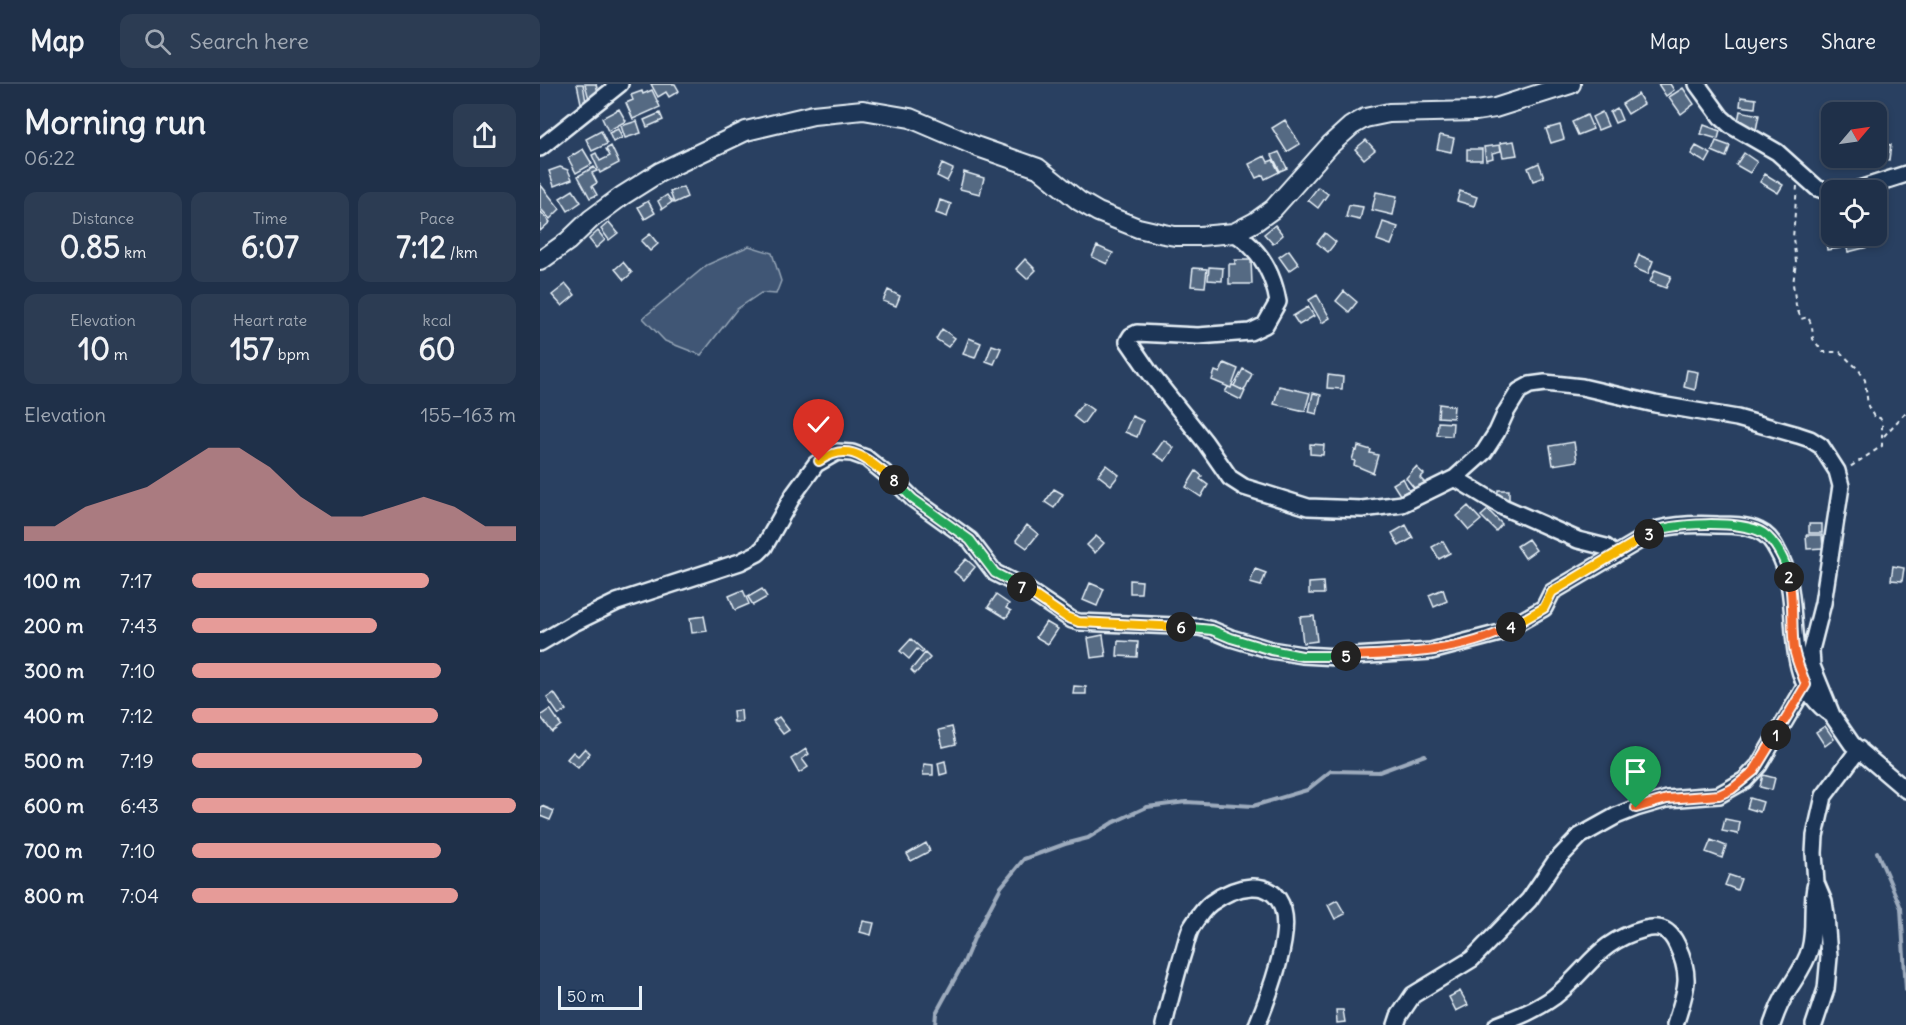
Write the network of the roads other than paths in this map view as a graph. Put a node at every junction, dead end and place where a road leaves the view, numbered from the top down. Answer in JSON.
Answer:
{"nodes":[{"id":1,"x":620,"y":84,"type":"edge"},
{"id":2,"x":1571,"y":84,"type":"edge"},
{"id":3,"x":1697,"y":84,"type":"edge"},
{"id":4,"x":540,"y":148,"type":"edge"},
{"id":5,"x":1906,"y":174,"type":"edge"},
{"id":6,"x":1887,"y":180,"type":"edge"},
{"id":7,"x":1821,"y":189,"type":"edge"},
{"id":8,"x":1234,"y":233,"type":"junction"},
{"id":9,"x":540,"y":261,"type":"edge"},
{"id":10,"x":1455,"y":478,"type":"junction"},
{"id":11,"x":1615,"y":555,"type":"junction"},
{"id":12,"x":540,"y":643,"type":"edge"},
{"id":13,"x":1806,"y":685,"type":"junction"},
{"id":14,"x":1832,"y":715,"type":"junction"},
{"id":15,"x":1859,"y":749,"type":"junction"},
{"id":16,"x":1906,"y":790,"type":"edge"},
{"id":17,"x":1816,"y":883,"type":"junction"},
{"id":18,"x":1164,"y":1025,"type":"edge"},
{"id":19,"x":1257,"y":1025,"type":"edge"},
{"id":20,"x":1396,"y":1025,"type":"edge"},
{"id":21,"x":1497,"y":1025,"type":"edge"},
{"id":22,"x":1675,"y":1025,"type":"edge"},
{"id":23,"x":1772,"y":1025,"type":"edge"},
{"id":24,"x":1814,"y":1025,"type":"edge"}],
"edges":[{"from":1,"to":4,"type":"street"},
{"from":2,"to":8,"type":"main road"},
{"from":3,"to":7,"type":"street"},
{"from":5,"to":6,"type":"street"},
{"from":8,"to":9,"type":"main road"},
{"from":8,"to":10,"type":"street"},
{"from":10,"to":11,"type":"street"},
{"from":10,"to":14,"type":"street"},
{"from":11,"to":12,"type":"street"},
{"from":11,"to":13,"type":"street"},
{"from":13,"to":14,"type":"street"},
{"from":13,"to":20,"type":"street"},
{"from":14,"to":15,"type":"street"},
{"from":15,"to":16,"type":"street"},
{"from":15,"to":17,"type":"street"},
{"from":17,"to":23,"type":"street"},
{"from":17,"to":24,"type":"street"},
{"from":18,"to":19,"type":"street"},
{"from":21,"to":22,"type":"street"}]}
